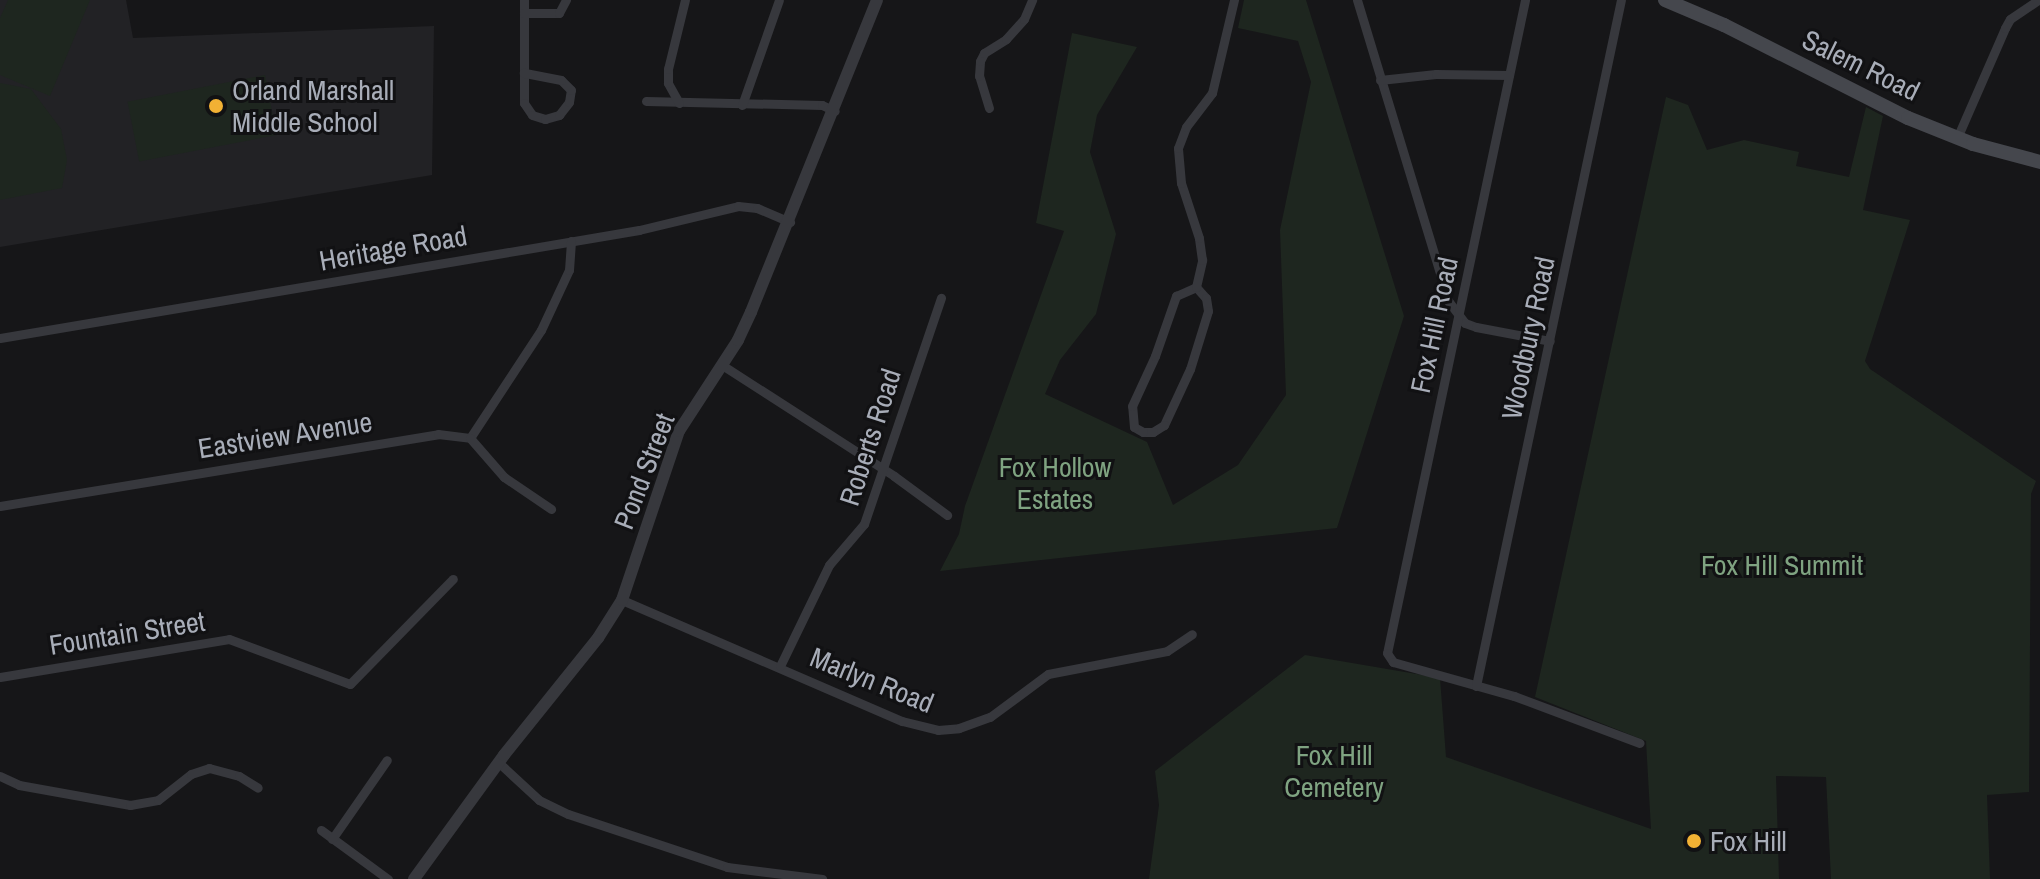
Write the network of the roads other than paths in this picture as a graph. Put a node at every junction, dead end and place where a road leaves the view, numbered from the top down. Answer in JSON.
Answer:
{"nodes":[{"id":1,"x":524,"y":0,"type":"edge"},
{"id":2,"x":566,"y":0,"type":"edge"},
{"id":3,"x":685,"y":0,"type":"edge"},
{"id":4,"x":779,"y":0,"type":"edge"},
{"id":5,"x":877,"y":0,"type":"edge"},
{"id":6,"x":1032,"y":0,"type":"edge"},
{"id":7,"x":1234,"y":0,"type":"edge"},
{"id":8,"x":1357,"y":0,"type":"edge"},
{"id":9,"x":1525,"y":0,"type":"edge"},
{"id":10,"x":1621,"y":0,"type":"edge"},
{"id":11,"x":1665,"y":0,"type":"edge"},
{"id":12,"x":2038,"y":0,"type":"edge"},
{"id":13,"x":524,"y":13,"type":"junction"},
{"id":14,"x":524,"y":73,"type":"junction"},
{"id":15,"x":1509,"y":75,"type":"junction"},
{"id":16,"x":1380,"y":80,"type":"junction"},
{"id":17,"x":646,"y":101,"type":"dead end"},
{"id":18,"x":679,"y":103,"type":"junction"},
{"id":19,"x":742,"y":105,"type":"junction"},
{"id":20,"x":989,"y":108,"type":"dead end"},
{"id":21,"x":835,"y":111,"type":"junction"},
{"id":22,"x":1957,"y":138,"type":"junction"},
{"id":23,"x":2040,"y":162,"type":"edge"},
{"id":24,"x":790,"y":222,"type":"junction"},
{"id":25,"x":571,"y":241,"type":"junction"},
{"id":26,"x":1196,"y":287,"type":"junction"},
{"id":27,"x":941,"y":298,"type":"dead end"},
{"id":28,"x":1458,"y":316,"type":"junction"},
{"id":29,"x":0,"y":338,"type":"edge"},
{"id":30,"x":1550,"y":341,"type":"junction"},
{"id":31,"x":722,"y":365,"type":"junction"},
{"id":32,"x":470,"y":438,"type":"junction"},
{"id":33,"x":884,"y":469,"type":"junction"},
{"id":34,"x":0,"y":506,"type":"edge"},
{"id":35,"x":551,"y":509,"type":"dead end"},
{"id":36,"x":947,"y":515,"type":"dead end"},
{"id":37,"x":453,"y":579,"type":"dead end"},
{"id":38,"x":622,"y":600,"type":"junction"},
{"id":39,"x":1192,"y":634,"type":"dead end"},
{"id":40,"x":780,"y":666,"type":"junction"},
{"id":41,"x":0,"y":677,"type":"edge"},
{"id":42,"x":1476,"y":686,"type":"junction"},
{"id":43,"x":1640,"y":743,"type":"dead end"},
{"id":44,"x":387,"y":760,"type":"dead end"},
{"id":45,"x":498,"y":762,"type":"junction"},
{"id":46,"x":0,"y":776,"type":"edge"},
{"id":47,"x":258,"y":788,"type":"dead end"},
{"id":48,"x":321,"y":830,"type":"dead end"},
{"id":49,"x":332,"y":839,"type":"junction"},
{"id":50,"x":388,"y":879,"type":"edge"},
{"id":51,"x":414,"y":879,"type":"edge"},
{"id":52,"x":822,"y":879,"type":"edge"}],
"edges":[{"from":1,"to":13,"type":"street"},
{"from":2,"to":13,"type":"street"},
{"from":3,"to":18,"type":"street"},
{"from":4,"to":19,"type":"street"},
{"from":5,"to":21,"type":"street","name":"Pond Street"},
{"from":6,"to":20,"type":"street"},
{"from":7,"to":26,"type":"street"},
{"from":8,"to":16,"type":"street"},
{"from":9,"to":15,"type":"street","name":"Fox Hill Road"},
{"from":10,"to":30,"type":"street","name":"Woodbury Road"},
{"from":11,"to":22,"type":"main road","name":"Salem Road"},
{"from":12,"to":22,"type":"street"},
{"from":13,"to":14,"type":"street"},
{"from":14,"to":14,"type":"street"},
{"from":15,"to":16,"type":"street"},
{"from":15,"to":28,"type":"street","name":"Fox Hill Road"},
{"from":16,"to":28,"type":"street"},
{"from":17,"to":18,"type":"street"},
{"from":18,"to":19,"type":"street"},
{"from":19,"to":21,"type":"street"},
{"from":21,"to":24,"type":"street","name":"Pond Street"},
{"from":22,"to":23,"type":"main road","name":"Salem Road"},
{"from":24,"to":25,"type":"street","name":"Heritage Road"},
{"from":24,"to":31,"type":"street","name":"Pond Street"},
{"from":25,"to":29,"type":"street","name":"Heritage Road"},
{"from":25,"to":32,"type":"street"},
{"from":26,"to":26,"type":"street"},
{"from":27,"to":33,"type":"street","name":"Roberts Road"},
{"from":28,"to":30,"type":"street"},
{"from":28,"to":42,"type":"street","name":"Fox Hill Road"},
{"from":30,"to":42,"type":"street","name":"Woodbury Road"},
{"from":31,"to":33,"type":"street"},
{"from":31,"to":38,"type":"street","name":"Pond Street"},
{"from":32,"to":34,"type":"street","name":"Eastview Avenue"},
{"from":32,"to":35,"type":"street"},
{"from":33,"to":36,"type":"street"},
{"from":33,"to":40,"type":"street","name":"Roberts Road"},
{"from":37,"to":41,"type":"street","name":"Fountain Street"},
{"from":38,"to":40,"type":"street","name":"Marlyn Road"},
{"from":38,"to":45,"type":"street","name":"Pond Street"},
{"from":39,"to":40,"type":"street","name":"Marlyn Road"},
{"from":42,"to":43,"type":"street"},
{"from":44,"to":49,"type":"street"},
{"from":45,"to":51,"type":"street","name":"Pond Street"},
{"from":45,"to":52,"type":"street"},
{"from":46,"to":47,"type":"street"},
{"from":48,"to":49,"type":"street"},
{"from":49,"to":50,"type":"street"}]}
